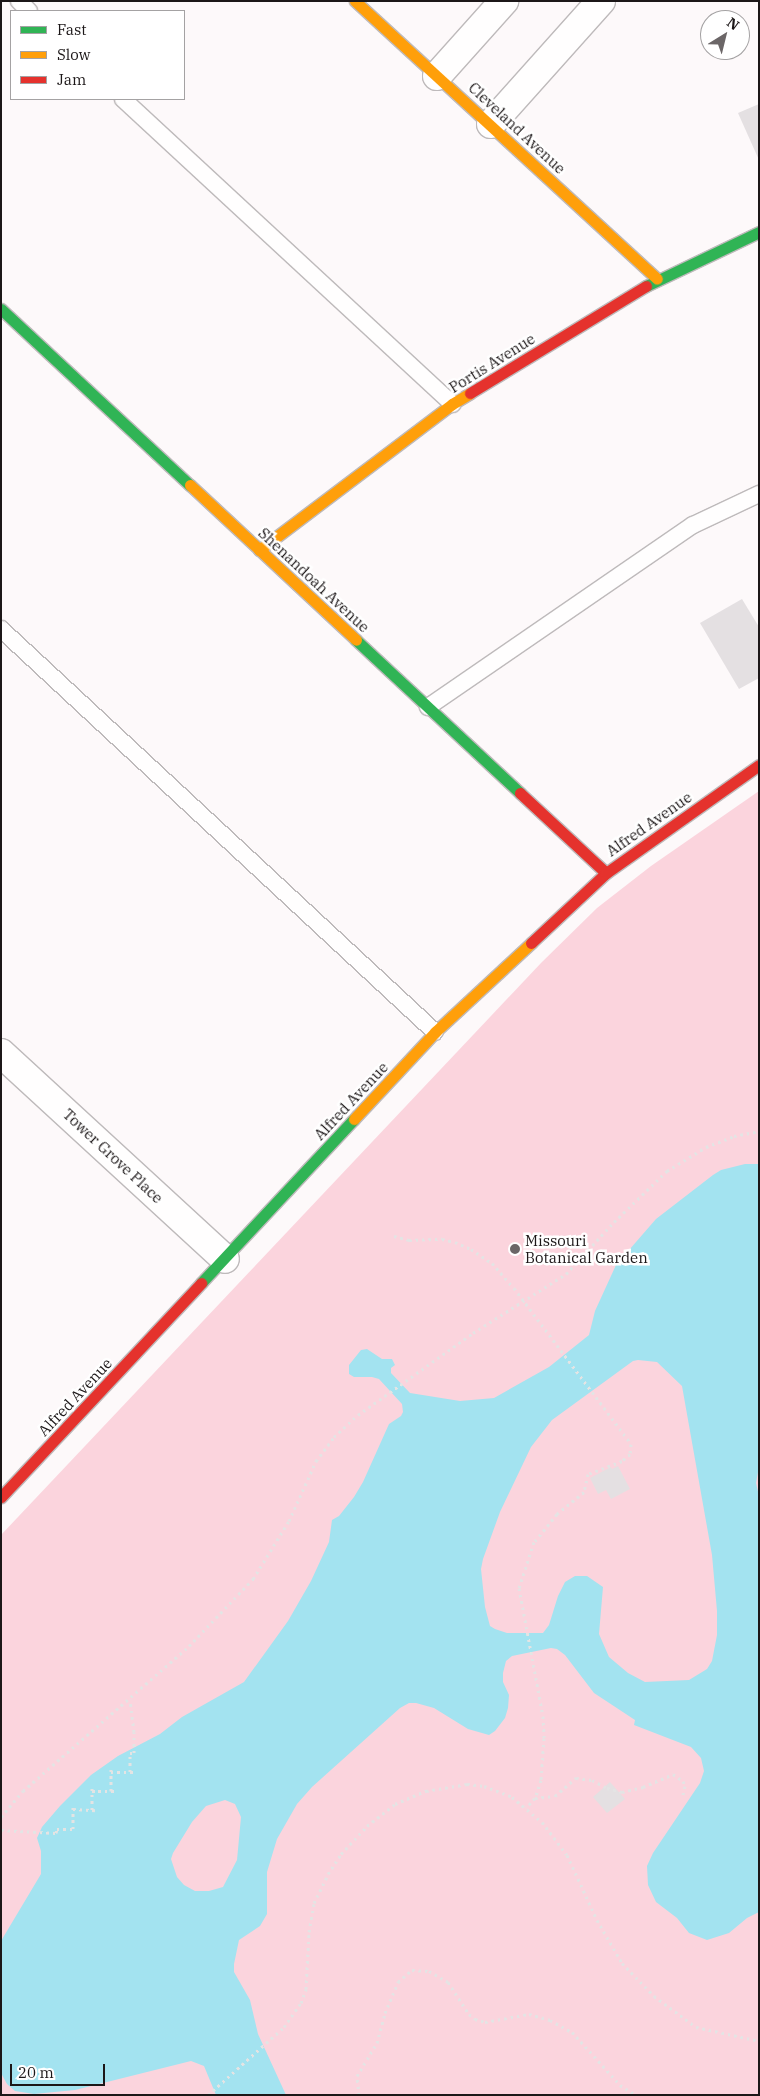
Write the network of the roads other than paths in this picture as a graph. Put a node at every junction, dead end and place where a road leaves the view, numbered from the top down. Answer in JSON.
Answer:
{"nodes":[{"id":1,"x":18,"y":1,"type":"edge"},
{"id":2,"x":355,"y":1,"type":"edge"},
{"id":3,"x":504,"y":1,"type":"edge"},
{"id":4,"x":601,"y":1,"type":"edge"},
{"id":5,"x":28,"y":10,"type":"edge"},
{"id":6,"x":437,"y":76,"type":"junction"},
{"id":7,"x":125,"y":100,"type":"edge"},
{"id":8,"x":491,"y":124,"type":"junction"},
{"id":9,"x":759,"y":232,"type":"edge"},
{"id":10,"x":657,"y":279,"type":"junction"},
{"id":11,"x":1,"y":309,"type":"edge"},
{"id":12,"x":452,"y":404,"type":"junction"},
{"id":13,"x":759,"y":494,"type":"edge"},
{"id":14,"x":259,"y":550,"type":"junction"},
{"id":15,"x":1,"y":629,"type":"edge"},
{"id":16,"x":428,"y":707,"type":"junction"},
{"id":17,"x":759,"y":765,"type":"edge"},
{"id":18,"x":606,"y":873,"type":"junction"},
{"id":19,"x":435,"y":1032,"type":"junction"},
{"id":20,"x":1,"y":1053,"type":"edge"},
{"id":21,"x":225,"y":1260,"type":"junction"},
{"id":22,"x":3,"y":1492,"type":"edge"}],
"edges":[{"from":1,"to":5,"type":"lane"},
{"from":2,"to":6,"type":"street","name":"Cleveland Avenue"},
{"from":3,"to":6,"type":"street"},
{"from":4,"to":8,"type":"street"},
{"from":6,"to":8,"type":"street","name":"Cleveland Avenue"},
{"from":7,"to":12,"type":"lane"},
{"from":8,"to":10,"type":"street","name":"Cleveland Avenue"},
{"from":9,"to":10,"type":"street","name":"Portis Avenue"},
{"from":10,"to":12,"type":"street","name":"Portis Avenue"},
{"from":11,"to":14,"type":"street","name":"Shenandoah Avenue"},
{"from":12,"to":14,"type":"street","name":"Portis Avenue"},
{"from":13,"to":16,"type":"lane"},
{"from":14,"to":16,"type":"street","name":"Shenandoah Avenue"},
{"from":15,"to":19,"type":"lane"},
{"from":16,"to":18,"type":"street","name":"Shenandoah Avenue"},
{"from":17,"to":18,"type":"street","name":"Alfred Avenue"},
{"from":18,"to":19,"type":"street","name":"Alfred Avenue"},
{"from":19,"to":21,"type":"street","name":"Alfred Avenue"},
{"from":20,"to":21,"type":"street","name":"Tower Grove Place"},
{"from":21,"to":22,"type":"street","name":"Alfred Avenue"}]}
